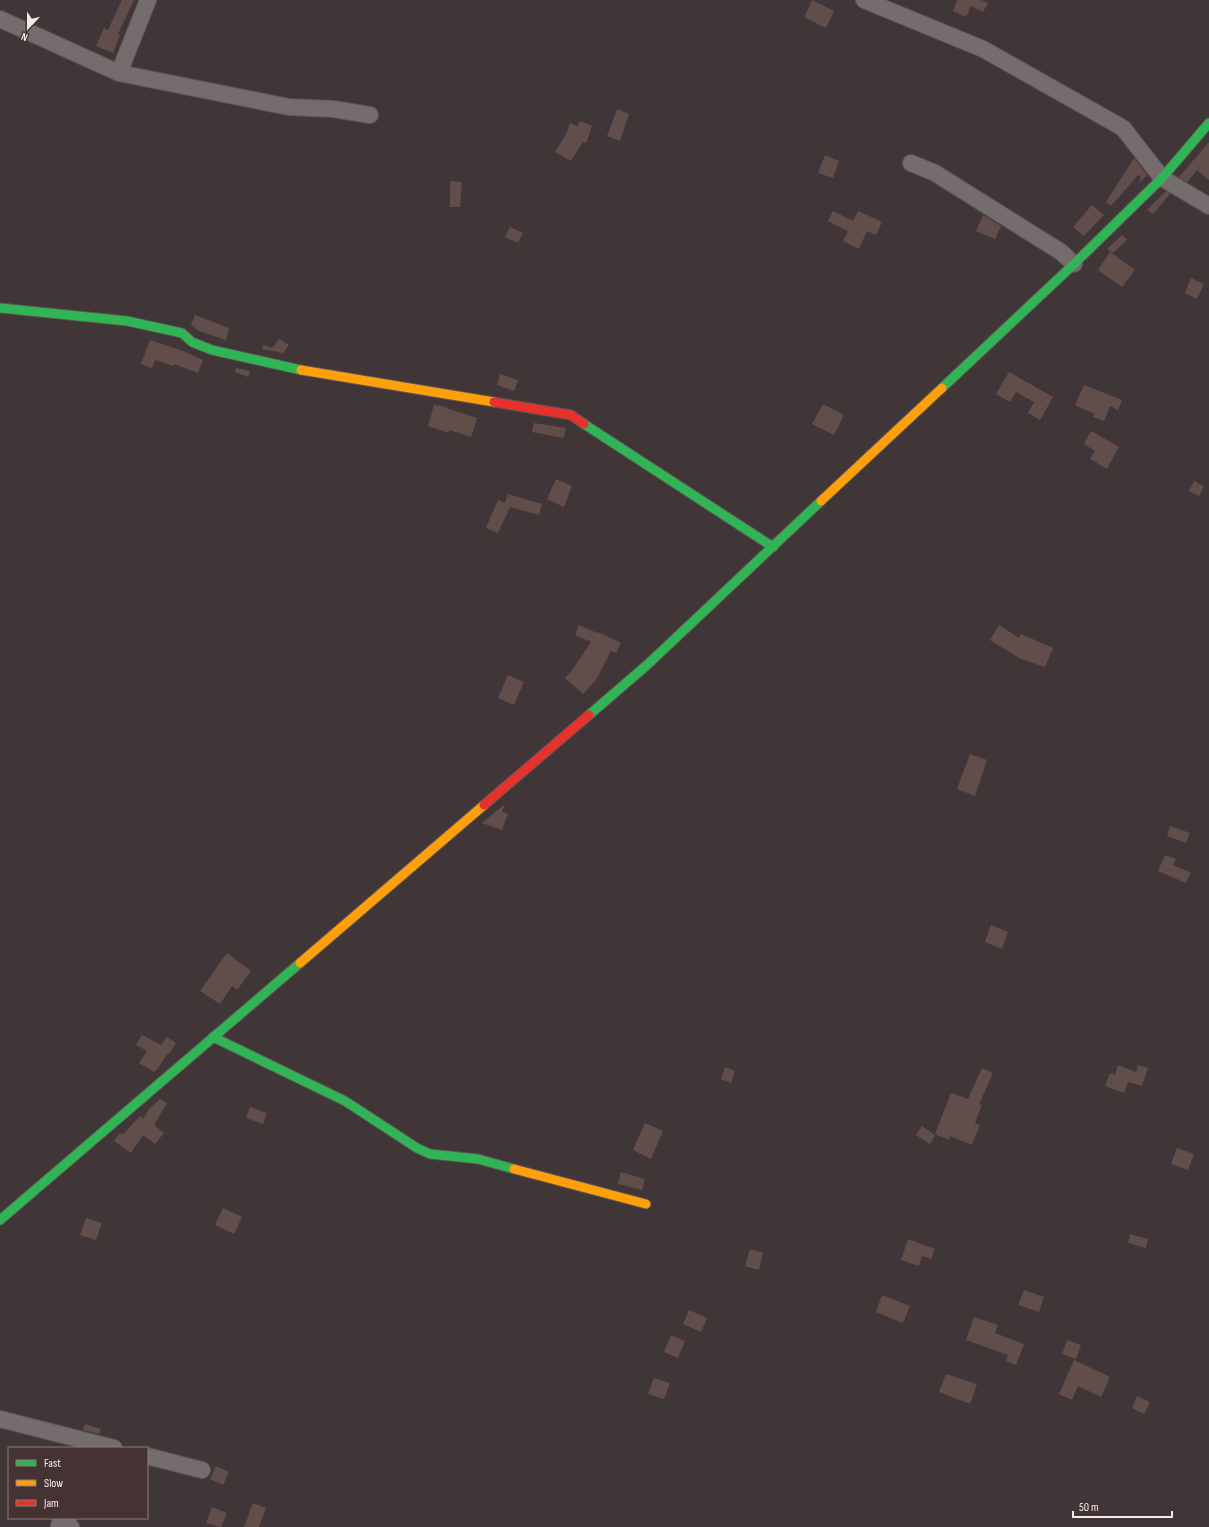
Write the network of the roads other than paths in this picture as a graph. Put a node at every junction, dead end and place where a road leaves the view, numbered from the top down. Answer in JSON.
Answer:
{"nodes":[{"id":1,"x":148,"y":0,"type":"edge"},
{"id":2,"x":864,"y":0,"type":"edge"},
{"id":3,"x":0,"y":19,"type":"edge"},
{"id":4,"x":119,"y":73,"type":"junction"},
{"id":5,"x":370,"y":115,"type":"dead end"},
{"id":6,"x":1209,"y":123,"type":"edge"},
{"id":7,"x":911,"y":163,"type":"dead end"},
{"id":8,"x":1162,"y":178,"type":"junction"},
{"id":9,"x":1209,"y":206,"type":"edge"},
{"id":10,"x":1074,"y":264,"type":"junction"},
{"id":11,"x":0,"y":308,"type":"edge"},
{"id":12,"x":773,"y":547,"type":"junction"},
{"id":13,"x":213,"y":1037,"type":"junction"},
{"id":14,"x":646,"y":1204,"type":"dead end"},
{"id":15,"x":0,"y":1220,"type":"edge"},
{"id":16,"x":0,"y":1419,"type":"edge"},
{"id":17,"x":110,"y":1447,"type":"edge"},
{"id":18,"x":148,"y":1456,"type":"edge"},
{"id":19,"x":202,"y":1470,"type":"dead end"}],
"edges":[{"from":1,"to":4,"type":"street"},
{"from":2,"to":8,"type":"street"},
{"from":3,"to":4,"type":"street"},
{"from":4,"to":5,"type":"street"},
{"from":6,"to":8,"type":"street"},
{"from":7,"to":10,"type":"street"},
{"from":8,"to":9,"type":"street"},
{"from":8,"to":10,"type":"street"},
{"from":10,"to":12,"type":"street"},
{"from":11,"to":12,"type":"street"},
{"from":12,"to":13,"type":"street"},
{"from":13,"to":14,"type":"street"},
{"from":13,"to":15,"type":"street"},
{"from":16,"to":17,"type":"street"},
{"from":18,"to":19,"type":"street"}]}
